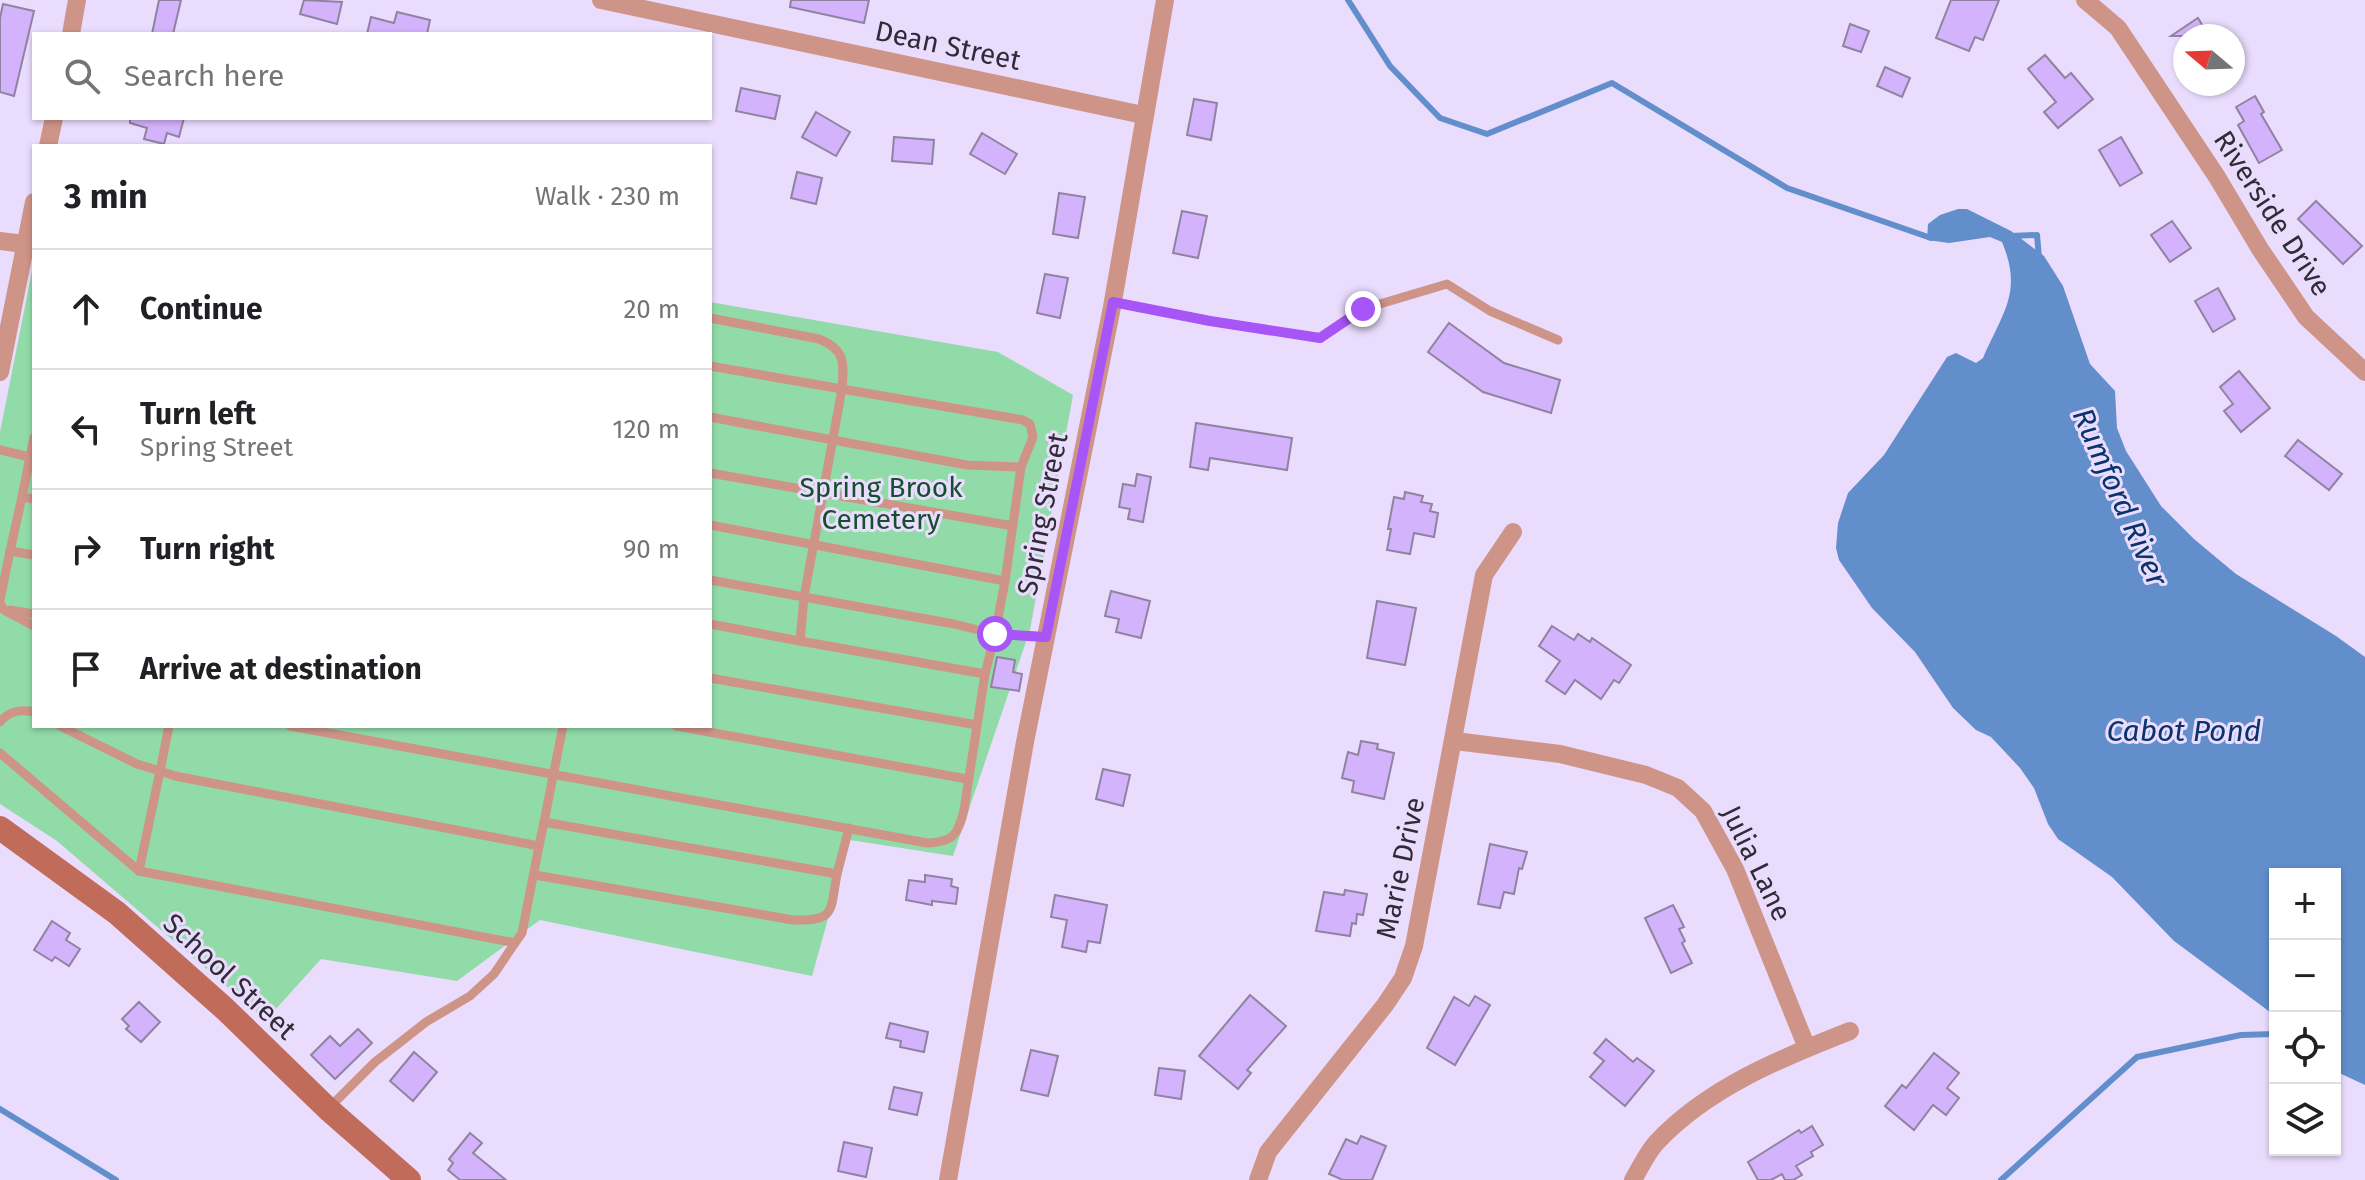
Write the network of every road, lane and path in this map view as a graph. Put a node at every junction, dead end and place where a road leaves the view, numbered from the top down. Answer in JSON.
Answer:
{"nodes":[{"id":1,"x":77,"y":0,"type":"edge"},
{"id":2,"x":601,"y":0,"type":"edge"},
{"id":3,"x":1165,"y":0,"type":"edge"},
{"id":4,"x":2085,"y":0,"type":"edge"},
{"id":5,"x":71,"y":32,"type":"edge"},
{"id":6,"x":1143,"y":115,"type":"junction"},
{"id":7,"x":54,"y":120,"type":"edge"},
{"id":8,"x":48,"y":144,"type":"edge"},
{"id":9,"x":32,"y":210,"type":"edge"},
{"id":10,"x":0,"y":241,"type":"edge"},
{"id":11,"x":24,"y":244,"type":"junction"},
{"id":12,"x":1113,"y":302,"type":"junction"},
{"id":13,"x":712,"y":318,"type":"edge"},
{"id":14,"x":1558,"y":340,"type":"dead end"},
{"id":15,"x":2362,"y":364,"type":"edge"},
{"id":16,"x":712,"y":366,"type":"edge"},
{"id":17,"x":0,"y":372,"type":"edge"},
{"id":18,"x":842,"y":389,"type":"junction"},
{"id":19,"x":712,"y":417,"type":"edge"},
{"id":20,"x":833,"y":441,"type":"junction"},
{"id":21,"x":0,"y":450,"type":"edge"},
{"id":22,"x":32,"y":457,"type":"edge"},
{"id":23,"x":1021,"y":467,"type":"junction"},
{"id":24,"x":712,"y":473,"type":"edge"},
{"id":25,"x":823,"y":494,"type":"junction"},
{"id":26,"x":22,"y":497,"type":"junction"},
{"id":27,"x":32,"y":499,"type":"edge"},
{"id":28,"x":712,"y":525,"type":"edge"},
{"id":29,"x":1013,"y":526,"type":"junction"},
{"id":30,"x":1513,"y":532,"type":"dead end"},
{"id":31,"x":813,"y":545,"type":"junction"},
{"id":32,"x":10,"y":551,"type":"junction"},
{"id":33,"x":32,"y":555,"type":"edge"},
{"id":34,"x":712,"y":580,"type":"edge"},
{"id":35,"x":1005,"y":581,"type":"junction"},
{"id":36,"x":804,"y":597,"type":"junction"},
{"id":37,"x":1,"y":604,"type":"edge"},
{"id":38,"x":32,"y":613,"type":"edge"},
{"id":39,"x":712,"y":624,"type":"edge"},
{"id":40,"x":32,"y":625,"type":"edge"},
{"id":41,"x":995,"y":634,"type":"junction"},
{"id":42,"x":1046,"y":637,"type":"junction"},
{"id":43,"x":800,"y":641,"type":"junction"},
{"id":44,"x":985,"y":674,"type":"junction"},
{"id":45,"x":712,"y":678,"type":"edge"},
{"id":46,"x":32,"y":712,"type":"edge"},
{"id":47,"x":0,"y":722,"type":"edge"},
{"id":48,"x":977,"y":725,"type":"junction"},
{"id":49,"x":64,"y":728,"type":"edge"},
{"id":50,"x":169,"y":728,"type":"edge"},
{"id":51,"x":301,"y":728,"type":"edge"},
{"id":52,"x":563,"y":728,"type":"edge"},
{"id":53,"x":687,"y":728,"type":"edge"},
{"id":54,"x":1455,"y":741,"type":"junction"},
{"id":55,"x":0,"y":753,"type":"edge"},
{"id":56,"x":160,"y":771,"type":"junction"},
{"id":57,"x":555,"y":773,"type":"junction"},
{"id":58,"x":967,"y":779,"type":"junction"},
{"id":59,"x":544,"y":822,"type":"junction"},
{"id":60,"x":0,"y":828,"type":"edge"},
{"id":61,"x":849,"y":828,"type":"junction"},
{"id":62,"x":539,"y":846,"type":"junction"},
{"id":63,"x":139,"y":871,"type":"junction"},
{"id":64,"x":837,"y":874,"type":"junction"},
{"id":65,"x":535,"y":875,"type":"junction"},
{"id":66,"x":515,"y":943,"type":"junction"},
{"id":67,"x":1850,"y":1031,"type":"dead end"},
{"id":68,"x":1807,"y":1048,"type":"junction"},
{"id":69,"x":328,"y":1109,"type":"junction"},
{"id":70,"x":409,"y":1180,"type":"edge"},
{"id":71,"x":948,"y":1180,"type":"edge"},
{"id":72,"x":1258,"y":1180,"type":"edge"},
{"id":73,"x":1633,"y":1180,"type":"edge"}],
"edges":[{"from":1,"to":5,"type":"street"},
{"from":2,"to":6,"type":"street","name":"Dean Street"},
{"from":3,"to":6,"type":"street","name":"Spring Street"},
{"from":4,"to":15,"type":"street","name":"Riverside Drive"},
{"from":6,"to":12,"type":"street","name":"Spring Street"},
{"from":7,"to":8,"type":"street"},
{"from":9,"to":11,"type":"street"},
{"from":10,"to":11,"type":"street"},
{"from":11,"to":17,"type":"street"},
{"from":12,"to":14,"type":"lane"},
{"from":12,"to":42,"type":"street","name":"Spring Street"},
{"from":13,"to":18,"type":"lane"},
{"from":16,"to":18,"type":"lane"},
{"from":18,"to":20,"type":"lane"},
{"from":18,"to":23,"type":"lane"},
{"from":19,"to":20,"type":"lane"},
{"from":20,"to":23,"type":"lane"},
{"from":20,"to":25,"type":"lane"},
{"from":21,"to":22,"type":"lane"},
{"from":22,"to":26,"type":"lane"},
{"from":23,"to":29,"type":"lane"},
{"from":24,"to":25,"type":"lane"},
{"from":25,"to":29,"type":"lane"},
{"from":25,"to":31,"type":"lane"},
{"from":26,"to":27,"type":"lane"},
{"from":26,"to":32,"type":"lane"},
{"from":28,"to":31,"type":"lane"},
{"from":29,"to":35,"type":"lane"},
{"from":30,"to":54,"type":"street","name":"Marie Drive"},
{"from":31,"to":35,"type":"lane"},
{"from":31,"to":36,"type":"lane"},
{"from":32,"to":33,"type":"lane"},
{"from":32,"to":37,"type":"lane"},
{"from":34,"to":36,"type":"lane"},
{"from":35,"to":41,"type":"lane"},
{"from":36,"to":41,"type":"lane"},
{"from":36,"to":43,"type":"lane"},
{"from":37,"to":38,"type":"lane"},
{"from":37,"to":40,"type":"lane"},
{"from":39,"to":43,"type":"lane"},
{"from":41,"to":42,"type":"lane"},
{"from":41,"to":44,"type":"lane"},
{"from":42,"to":71,"type":"street","name":"Spring Street"},
{"from":43,"to":44,"type":"lane"},
{"from":44,"to":48,"type":"lane"},
{"from":45,"to":48,"type":"lane"},
{"from":46,"to":47,"type":"lane"},
{"from":48,"to":58,"type":"lane"},
{"from":49,"to":56,"type":"lane"},
{"from":50,"to":56,"type":"lane"},
{"from":51,"to":57,"type":"lane"},
{"from":52,"to":57,"type":"lane"},
{"from":53,"to":58,"type":"lane"},
{"from":54,"to":68,"type":"street","name":"Julia Lane"},
{"from":54,"to":72,"type":"street","name":"Marie Drive"},
{"from":55,"to":63,"type":"lane"},
{"from":56,"to":62,"type":"lane"},
{"from":56,"to":63,"type":"lane"},
{"from":57,"to":59,"type":"lane"},
{"from":57,"to":61,"type":"lane"},
{"from":58,"to":61,"type":"lane"},
{"from":59,"to":62,"type":"lane"},
{"from":59,"to":64,"type":"lane"},
{"from":60,"to":69,"type":"main road","name":"School Street"},
{"from":61,"to":64,"type":"lane"},
{"from":62,"to":65,"type":"lane"},
{"from":63,"to":66,"type":"lane"},
{"from":64,"to":65,"type":"lane"},
{"from":65,"to":66,"type":"lane"},
{"from":66,"to":69,"type":"lane"},
{"from":67,"to":68,"type":"street"},
{"from":68,"to":73,"type":"street"},
{"from":69,"to":70,"type":"main road","name":"School Street"}]}
